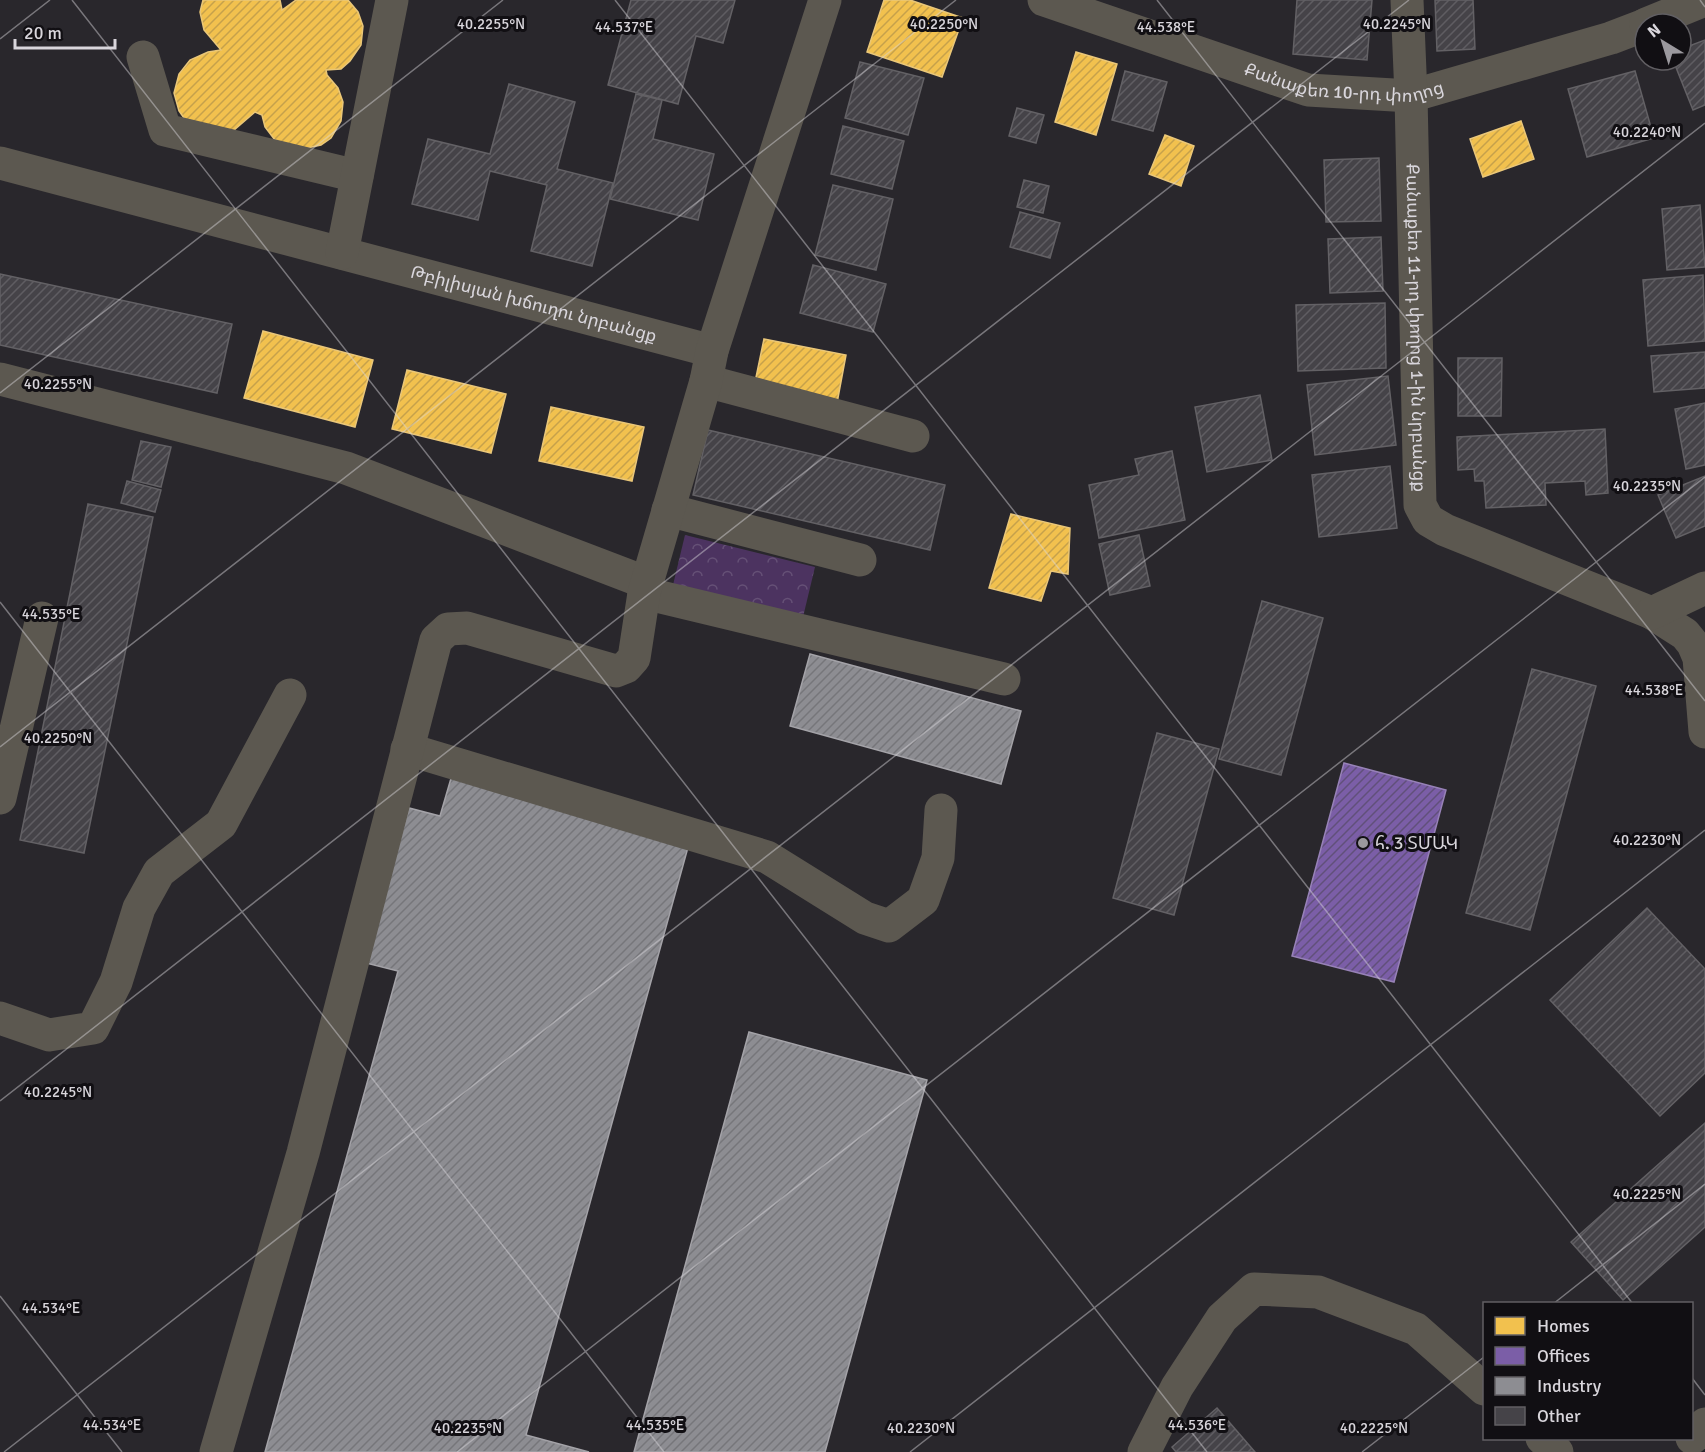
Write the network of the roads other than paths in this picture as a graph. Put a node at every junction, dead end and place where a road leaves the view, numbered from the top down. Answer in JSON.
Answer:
{"nodes":[{"id":1,"x":392,"y":0,"type":"edge"},
{"id":2,"x":825,"y":0,"type":"edge"},
{"id":3,"x":1044,"y":0,"type":"edge"},
{"id":4,"x":1407,"y":0,"type":"edge"},
{"id":5,"x":1705,"y":0,"type":"edge"},
{"id":6,"x":1676,"y":12,"type":"edge"},
{"id":7,"x":1633,"y":29,"type":"edge"},
{"id":8,"x":143,"y":57,"type":"dead end"},
{"id":9,"x":1411,"y":96,"type":"junction"},
{"id":10,"x":0,"y":165,"type":"edge"},
{"id":11,"x":357,"y":176,"type":"junction"},
{"id":12,"x":342,"y":253,"type":"junction"},
{"id":13,"x":709,"y":366,"type":"junction"},
{"id":14,"x":0,"y":379,"type":"edge"},
{"id":15,"x":913,"y":436,"type":"dead end"},
{"id":16,"x":668,"y":510,"type":"junction"},
{"id":17,"x":860,"y":560,"type":"dead end"},
{"id":18,"x":645,"y":588,"type":"junction"},
{"id":19,"x":1705,"y":588,"type":"edge"},
{"id":20,"x":1652,"y":613,"type":"junction"},
{"id":21,"x":42,"y":618,"type":"dead end"},
{"id":22,"x":1004,"y":679,"type":"dead end"},
{"id":23,"x":290,"y":695,"type":"dead end"},
{"id":24,"x":1705,"y":732,"type":"edge"},
{"id":25,"x":407,"y":749,"type":"junction"},
{"id":26,"x":0,"y":798,"type":"edge"},
{"id":27,"x":942,"y":810,"type":"dead end"},
{"id":28,"x":0,"y":1018,"type":"edge"},
{"id":29,"x":1483,"y":1387,"type":"edge"},
{"id":30,"x":1705,"y":1424,"type":"edge"},
{"id":31,"x":1693,"y":1436,"type":"edge"},
{"id":32,"x":1544,"y":1440,"type":"edge"},
{"id":33,"x":1689,"y":1440,"type":"edge"},
{"id":34,"x":216,"y":1452,"type":"edge"},
{"id":35,"x":1144,"y":1452,"type":"edge"},
{"id":36,"x":1557,"y":1452,"type":"edge"},
{"id":37,"x":1678,"y":1452,"type":"edge"}],
"edges":[{"from":1,"to":11,"type":"street"},
{"from":2,"to":13,"type":"street"},
{"from":3,"to":9,"type":"street","name":"Քանաքեռ 10-րդ փողոց"},
{"from":4,"to":9,"type":"street","name":"Քանաքեռ 11-րդ փողոց 1-ին նրբանցք"},
{"from":5,"to":6,"type":"street","name":"Քանաքեռ 10-րդ փողոց"},
{"from":7,"to":9,"type":"street","name":"Քանաքեռ 10-րդ փողոց"},
{"from":8,"to":11,"type":"street"},
{"from":9,"to":20,"type":"street","name":"Քանաքեռ 11-րդ փողոց 1-ին նրբանցք"},
{"from":10,"to":12,"type":"street","name":"Թբիլիսյան խճուղու նրբանցք"},
{"from":11,"to":12,"type":"street"},
{"from":12,"to":13,"type":"street","name":"Թբիլիսյան խճուղու նրբանցք"},
{"from":13,"to":15,"type":"street","name":"Թբիլիսյան խճուղու նրբանցք"},
{"from":13,"to":16,"type":"street"},
{"from":14,"to":18,"type":"street"},
{"from":16,"to":17,"type":"street"},
{"from":16,"to":18,"type":"street"},
{"from":18,"to":22,"type":"street"},
{"from":18,"to":25,"type":"street"},
{"from":19,"to":20,"type":"street"},
{"from":20,"to":24,"type":"street","name":"Քանաքեռ 11-րդ փողոց 1-ին նրբանցք"},
{"from":21,"to":26,"type":"street"},
{"from":23,"to":28,"type":"street"},
{"from":25,"to":27,"type":"street"},
{"from":25,"to":34,"type":"street"},
{"from":29,"to":35,"type":"street"},
{"from":30,"to":31,"type":"street"},
{"from":32,"to":36,"type":"street"},
{"from":33,"to":37,"type":"street"}]}
